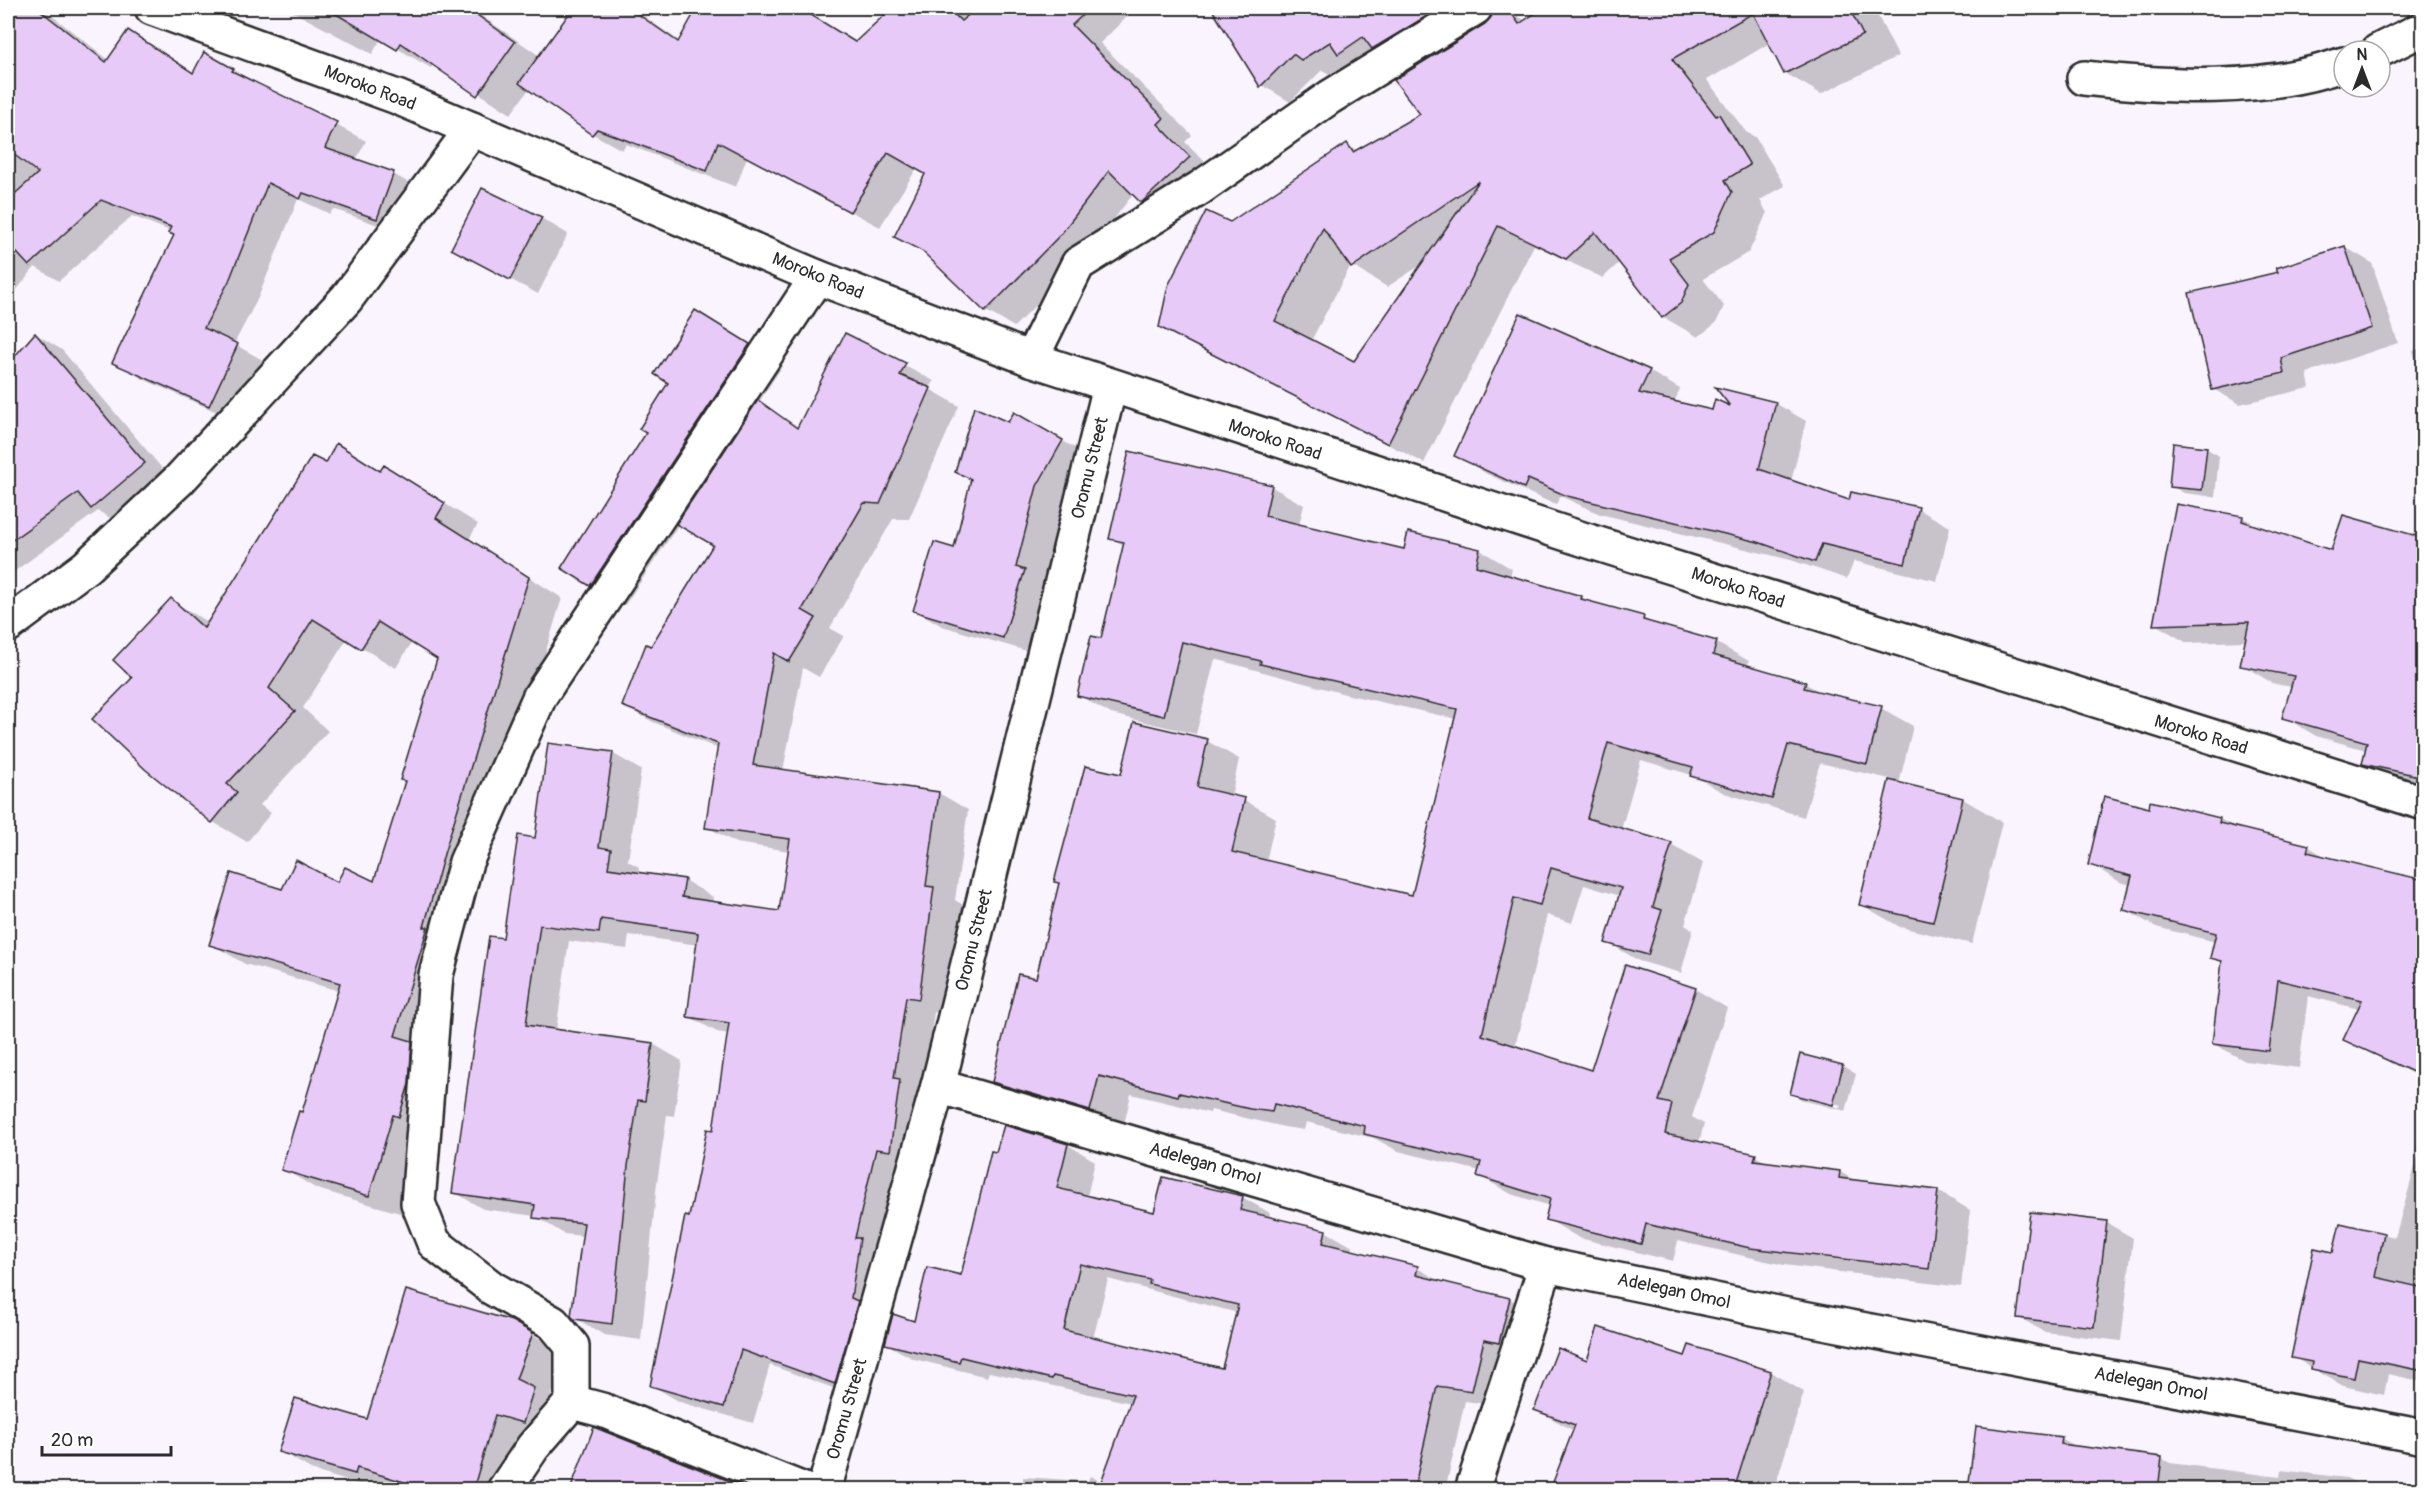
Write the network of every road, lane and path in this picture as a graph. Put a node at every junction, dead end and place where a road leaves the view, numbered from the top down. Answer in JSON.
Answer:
{"nodes":[{"id":1,"x":152,"y":8,"type":"edge"},
{"id":2,"x":1475,"y":8,"type":"edge"},
{"id":3,"x":2424,"y":28,"type":"edge"},
{"id":4,"x":2392,"y":44,"type":"edge"},
{"id":5,"x":2332,"y":68,"type":"edge"},
{"id":6,"x":2084,"y":78,"type":"dead end"},
{"id":7,"x":472,"y":129,"type":"junction"},
{"id":8,"x":817,"y":277,"type":"junction"},
{"id":9,"x":1031,"y":359,"type":"junction"},
{"id":10,"x":1110,"y":386,"type":"junction"},
{"id":11,"x":8,"y":626,"type":"edge"},
{"id":12,"x":2424,"y":803,"type":"edge"},
{"id":13,"x":938,"y":1086,"type":"junction"},
{"id":14,"x":1546,"y":1265,"type":"junction"},
{"id":15,"x":572,"y":1402,"type":"junction"},
{"id":16,"x":2424,"y":1437,"type":"edge"},
{"id":17,"x":504,"y":1490,"type":"edge"},
{"id":18,"x":804,"y":1490,"type":"edge"},
{"id":19,"x":824,"y":1490,"type":"edge"},
{"id":20,"x":1472,"y":1490,"type":"edge"}],
"edges":[{"from":1,"to":7,"type":"street","name":"Moroko Road"},
{"from":2,"to":9,"type":"street"},
{"from":3,"to":4,"type":"street"},
{"from":5,"to":6,"type":"street"},
{"from":7,"to":8,"type":"street","name":"Moroko Road"},
{"from":7,"to":11,"type":"street"},
{"from":8,"to":9,"type":"street","name":"Moroko Road"},
{"from":8,"to":15,"type":"street"},
{"from":9,"to":10,"type":"street","name":"Moroko Road"},
{"from":10,"to":12,"type":"street","name":"Moroko Road"},
{"from":10,"to":13,"type":"street","name":"Oromu Street"},
{"from":13,"to":14,"type":"street","name":"Adelegan Omol"},
{"from":13,"to":19,"type":"street","name":"Oromu Street"},
{"from":14,"to":16,"type":"street","name":"Adelegan Omol"},
{"from":14,"to":20,"type":"street"},
{"from":15,"to":17,"type":"street"},
{"from":15,"to":18,"type":"street"}]}
